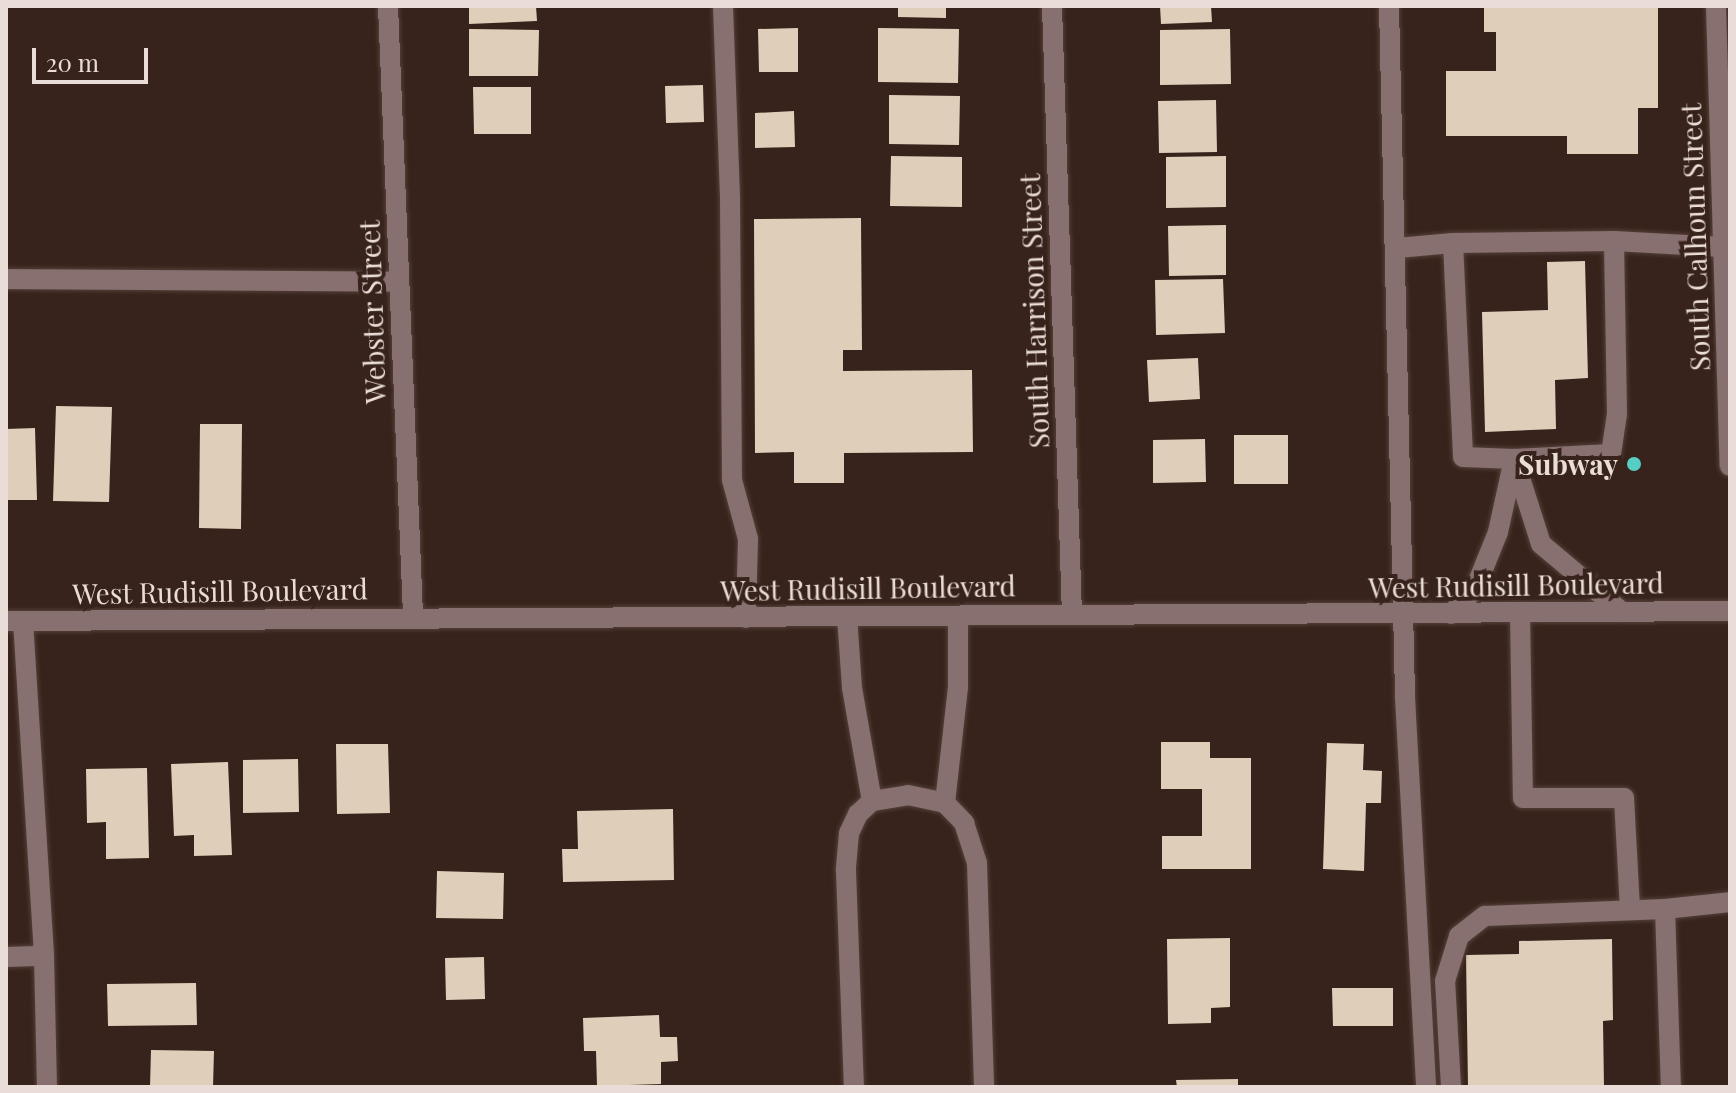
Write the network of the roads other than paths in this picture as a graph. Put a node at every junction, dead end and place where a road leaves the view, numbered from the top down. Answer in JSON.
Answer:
{"nodes":[{"id":1,"x":388,"y":6,"type":"edge"},
{"id":2,"x":723,"y":6,"type":"edge"},
{"id":3,"x":1052,"y":6,"type":"edge"},
{"id":4,"x":1389,"y":6,"type":"edge"},
{"id":5,"x":1716,"y":6,"type":"edge"},
{"id":6,"x":1614,"y":241,"type":"junction"},
{"id":7,"x":1453,"y":243,"type":"junction"},
{"id":8,"x":1723,"y":247,"type":"junction"},
{"id":9,"x":1397,"y":248,"type":"junction"},
{"id":10,"x":6,"y":279,"type":"edge"},
{"id":11,"x":399,"y":282,"type":"junction"},
{"id":12,"x":1514,"y":459,"type":"junction"},
{"id":13,"x":1730,"y":459,"type":"edge"},
{"id":14,"x":1730,"y":466,"type":"edge"},
{"id":15,"x":1730,"y":611,"type":"edge"},
{"id":16,"x":1520,"y":612,"type":"junction"},
{"id":17,"x":1622,"y":612,"type":"junction"},
{"id":18,"x":1072,"y":614,"type":"junction"},
{"id":19,"x":1451,"y":614,"type":"junction"},
{"id":20,"x":1403,"y":615,"type":"junction"},
{"id":21,"x":413,"y":616,"type":"junction"},
{"id":22,"x":847,"y":616,"type":"junction"},
{"id":23,"x":958,"y":616,"type":"junction"},
{"id":24,"x":746,"y":618,"type":"junction"},
{"id":25,"x":15,"y":621,"type":"edge"},
{"id":26,"x":872,"y":801,"type":"junction"},
{"id":27,"x":945,"y":803,"type":"junction"},
{"id":28,"x":1730,"y":902,"type":"edge"},
{"id":29,"x":1665,"y":909,"type":"junction"},
{"id":30,"x":1630,"y":910,"type":"junction"},
{"id":31,"x":44,"y":956,"type":"junction"},
{"id":32,"x":6,"y":957,"type":"edge"},
{"id":33,"x":47,"y":1087,"type":"edge"},
{"id":34,"x":854,"y":1087,"type":"edge"},
{"id":35,"x":984,"y":1087,"type":"edge"},
{"id":36,"x":1426,"y":1087,"type":"edge"},
{"id":37,"x":1451,"y":1087,"type":"edge"},
{"id":38,"x":1671,"y":1087,"type":"edge"}],
"edges":[{"from":1,"to":11,"type":"street","name":"Webster Street"},
{"from":2,"to":24,"type":"street"},
{"from":3,"to":18,"type":"street","name":"South Harrison Street"},
{"from":4,"to":9,"type":"street"},
{"from":5,"to":8,"type":"street","name":"South Calhoun Street"},
{"from":6,"to":7,"type":"street"},
{"from":6,"to":8,"type":"street"},
{"from":6,"to":12,"type":"street"},
{"from":7,"to":9,"type":"street"},
{"from":7,"to":12,"type":"street"},
{"from":8,"to":13,"type":"street","name":"South Calhoun Street"},
{"from":9,"to":20,"type":"street"},
{"from":10,"to":11,"type":"street"},
{"from":11,"to":21,"type":"street","name":"Webster Street"},
{"from":12,"to":17,"type":"street"},
{"from":12,"to":19,"type":"street"},
{"from":13,"to":14,"type":"street","name":"South Calhoun Street"},
{"from":15,"to":17,"type":"street","name":"West Rudisill Boulevard"},
{"from":16,"to":17,"type":"street","name":"West Rudisill Boulevard"},
{"from":16,"to":19,"type":"street","name":"West Rudisill Boulevard"},
{"from":16,"to":30,"type":"street"},
{"from":18,"to":20,"type":"street","name":"West Rudisill Boulevard"},
{"from":18,"to":23,"type":"street","name":"West Rudisill Boulevard"},
{"from":19,"to":20,"type":"street","name":"West Rudisill Boulevard"},
{"from":20,"to":36,"type":"street"},
{"from":21,"to":24,"type":"street","name":"West Rudisill Boulevard"},
{"from":21,"to":25,"type":"street","name":"West Rudisill Boulevard"},
{"from":22,"to":23,"type":"street","name":"West Rudisill Boulevard"},
{"from":22,"to":24,"type":"street","name":"West Rudisill Boulevard"},
{"from":22,"to":26,"type":"street"},
{"from":23,"to":27,"type":"street"},
{"from":25,"to":31,"type":"street"},
{"from":26,"to":27,"type":"street"},
{"from":26,"to":34,"type":"street"},
{"from":27,"to":35,"type":"street"},
{"from":28,"to":29,"type":"street"},
{"from":29,"to":30,"type":"street"},
{"from":29,"to":38,"type":"street"},
{"from":30,"to":37,"type":"street"},
{"from":31,"to":32,"type":"street"},
{"from":31,"to":33,"type":"street"}]}
